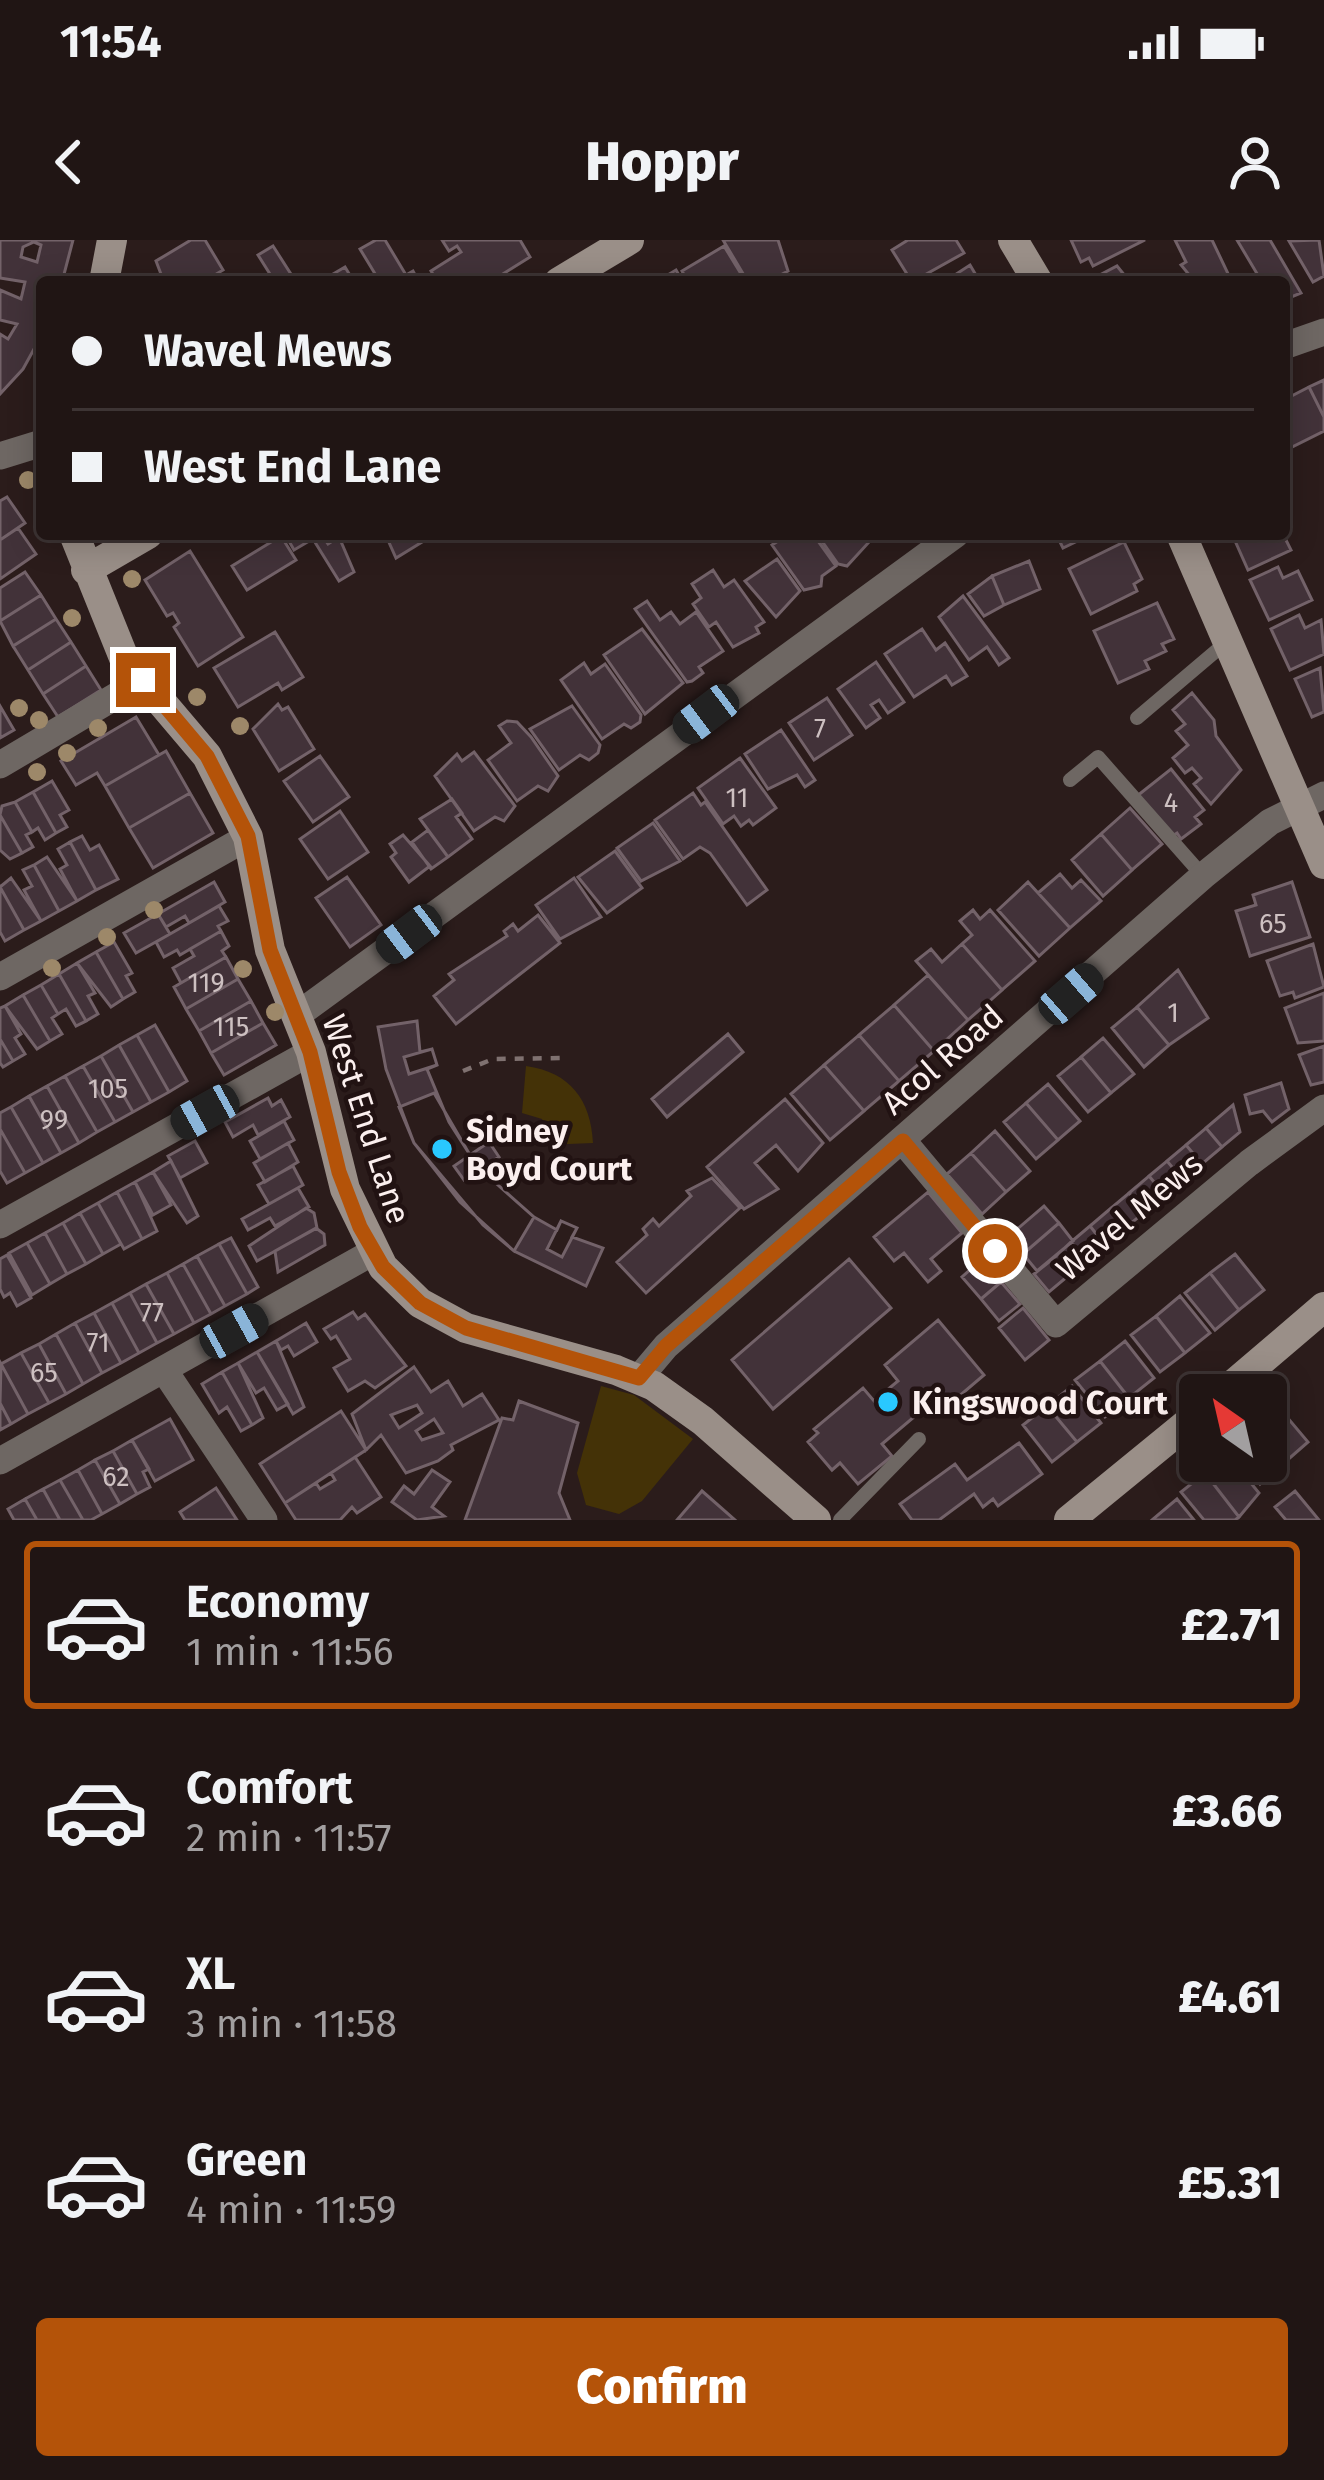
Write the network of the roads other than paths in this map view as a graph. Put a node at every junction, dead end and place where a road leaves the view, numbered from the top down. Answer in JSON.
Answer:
{"nodes":[{"id":1,"x":112,"y":240,"type":"edge"},
{"id":2,"x":628,"y":240,"type":"edge"},
{"id":3,"x":1013,"y":240,"type":"edge"},
{"id":4,"x":105,"y":276,"type":"edge"},
{"id":5,"x":569,"y":276,"type":"edge"},
{"id":6,"x":1034,"y":276,"type":"edge"},
{"id":7,"x":1324,"y":332,"type":"edge"},
{"id":8,"x":1290,"y":344,"type":"edge"},
{"id":9,"x":36,"y":444,"type":"edge"},
{"id":10,"x":0,"y":456,"type":"edge"},
{"id":11,"x":76,"y":540,"type":"edge"},
{"id":12,"x":138,"y":540,"type":"edge"},
{"id":13,"x":948,"y":540,"type":"edge"},
{"id":14,"x":1184,"y":540,"type":"edge"},
{"id":15,"x":86,"y":570,"type":"junction"},
{"id":16,"x":1229,"y":640,"type":"junction"},
{"id":17,"x":143,"y":680,"type":"junction"},
{"id":18,"x":1137,"y":718,"type":"dead end"},
{"id":19,"x":0,"y":765,"type":"edge"},
{"id":20,"x":1070,"y":780,"type":"dead end"},
{"id":21,"x":1312,"y":799,"type":"edge"},
{"id":22,"x":248,"y":836,"type":"junction"},
{"id":23,"x":1324,"y":864,"type":"edge"},
{"id":24,"x":1203,"y":876,"type":"junction"},
{"id":25,"x":0,"y":976,"type":"edge"},
{"id":26,"x":296,"y":1016,"type":"junction"},
{"id":27,"x":310,"y":1052,"type":"junction"},
{"id":28,"x":1324,"y":1108,"type":"edge"},
{"id":29,"x":903,"y":1141,"type":"junction"},
{"id":30,"x":0,"y":1226,"type":"edge"},
{"id":31,"x":373,"y":1252,"type":"junction"},
{"id":32,"x":1324,"y":1307,"type":"edge"},
{"id":33,"x":164,"y":1370,"type":"junction"},
{"id":34,"x":1246,"y":1374,"type":"edge"},
{"id":35,"x":639,"y":1378,"type":"junction"},
{"id":36,"x":1179,"y":1430,"type":"edge"},
{"id":37,"x":919,"y":1439,"type":"dead end"},
{"id":38,"x":0,"y":1461,"type":"edge"},
{"id":39,"x":808,"y":1517,"type":"edge"},
{"id":40,"x":264,"y":1520,"type":"edge"},
{"id":41,"x":841,"y":1520,"type":"edge"},
{"id":42,"x":1069,"y":1520,"type":"edge"}],
"edges":[{"from":1,"to":4,"type":"main road"},
{"from":2,"to":5,"type":"main road"},
{"from":3,"to":6,"type":"main road"},
{"from":7,"to":8,"type":"street"},
{"from":9,"to":10,"type":"street"},
{"from":11,"to":15,"type":"main road","name":"West End Lane"},
{"from":12,"to":15,"type":"main road"},
{"from":13,"to":26,"type":"street"},
{"from":14,"to":16,"type":"main road"},
{"from":15,"to":17,"type":"main road","name":"West End Lane"},
{"from":16,"to":18,"type":"lane"},
{"from":16,"to":21,"type":"main road"},
{"from":17,"to":19,"type":"street"},
{"from":17,"to":22,"type":"main road","name":"West End Lane"},
{"from":20,"to":24,"type":"lane"},
{"from":21,"to":23,"type":"main road"},
{"from":21,"to":24,"type":"street","name":"Acol Road"},
{"from":22,"to":25,"type":"street"},
{"from":22,"to":26,"type":"main road","name":"West End Lane"},
{"from":24,"to":29,"type":"street","name":"Acol Road"},
{"from":26,"to":27,"type":"main road","name":"West End Lane"},
{"from":27,"to":30,"type":"street"},
{"from":27,"to":31,"type":"main road","name":"West End Lane"},
{"from":28,"to":29,"type":"street","name":"Wavel Mews"},
{"from":29,"to":35,"type":"street","name":"Acol Road"},
{"from":31,"to":33,"type":"street"},
{"from":31,"to":35,"type":"main road","name":"West End Lane"},
{"from":32,"to":34,"type":"main road"},
{"from":33,"to":38,"type":"street"},
{"from":33,"to":40,"type":"street"},
{"from":35,"to":39,"type":"main road","name":"West End Lane"},
{"from":36,"to":42,"type":"main road"},
{"from":37,"to":41,"type":"lane"}]}
